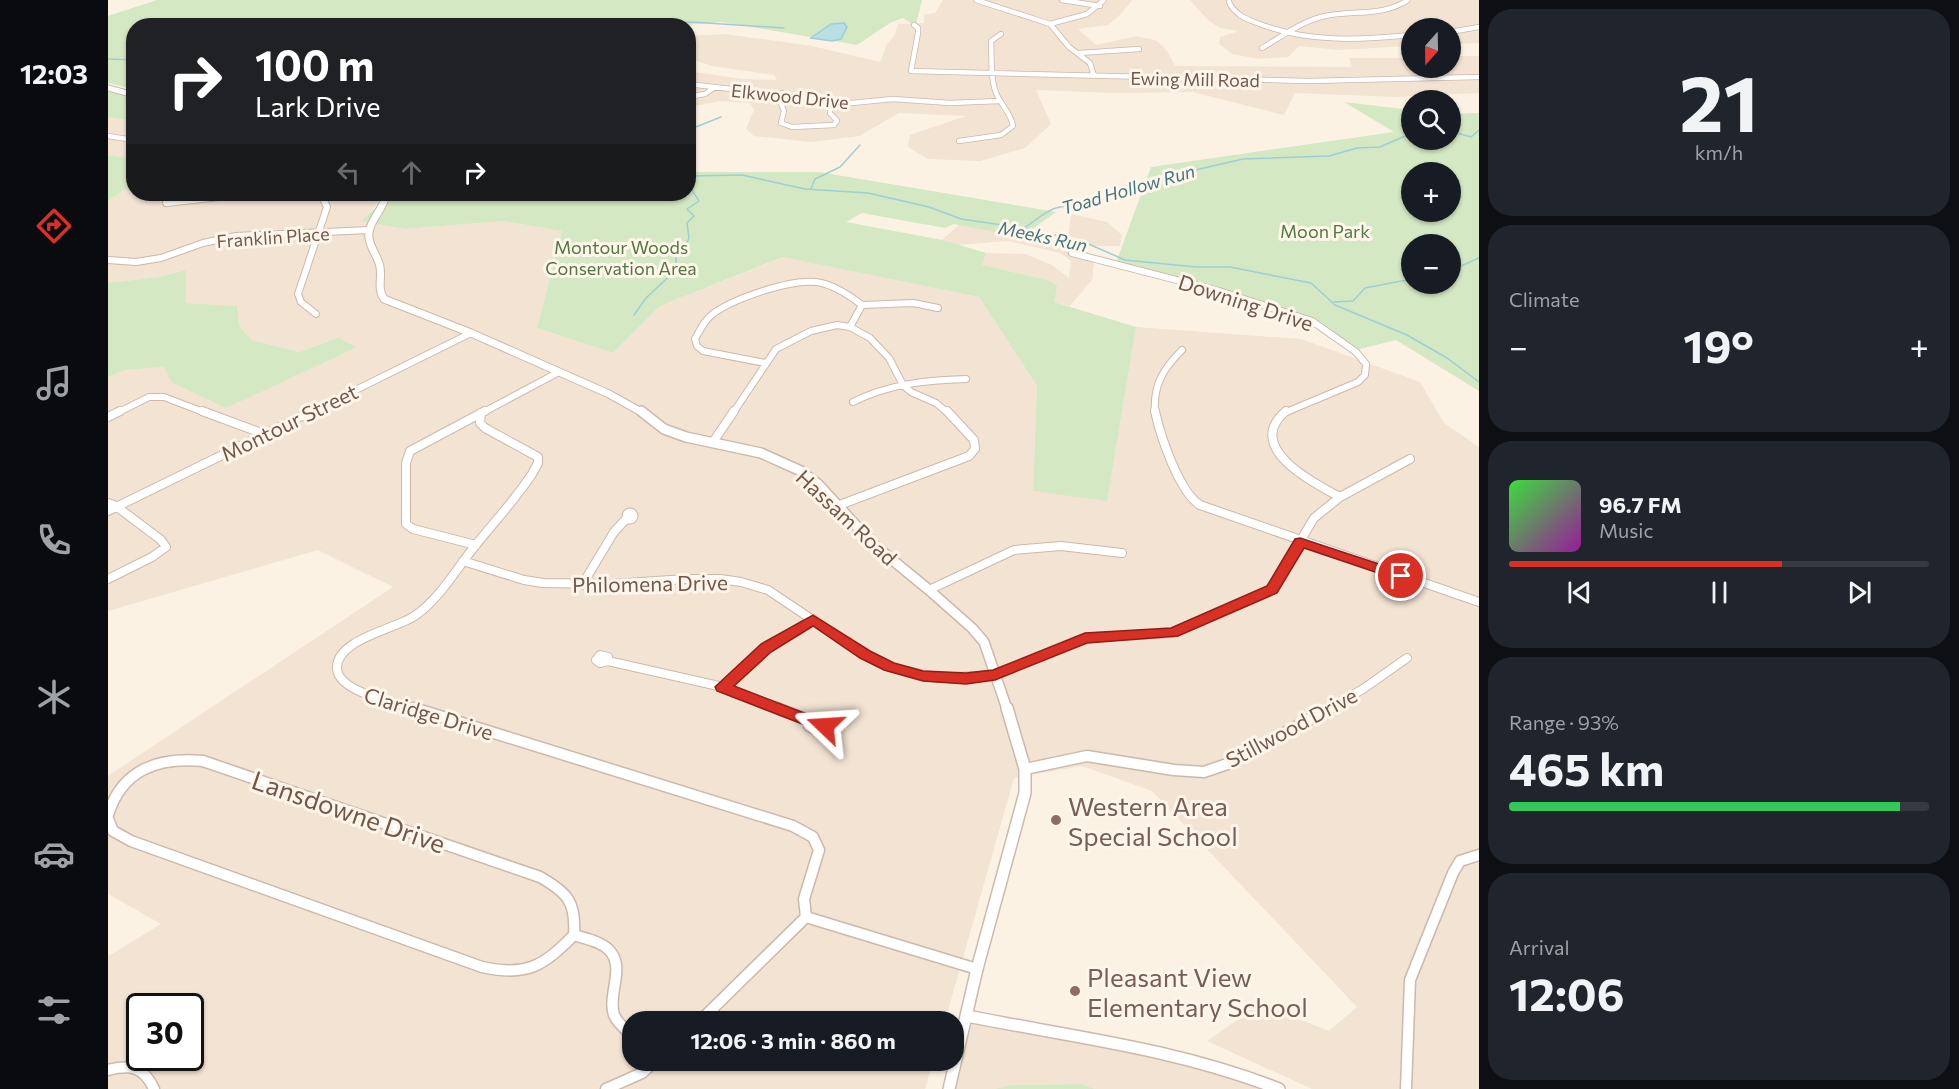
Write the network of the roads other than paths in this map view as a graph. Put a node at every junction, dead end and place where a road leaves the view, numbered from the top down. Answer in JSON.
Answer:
{"nodes":[{"id":1,"x":976,"y":0,"type":"edge"},
{"id":2,"x":1062,"y":0,"type":"edge"},
{"id":3,"x":1104,"y":0,"type":"edge"},
{"id":4,"x":1408,"y":0,"type":"edge"},
{"id":5,"x":1229,"y":2,"type":"dead end"},
{"id":6,"x":1100,"y":6,"type":"junction"},
{"id":7,"x":1050,"y":24,"type":"junction"},
{"id":8,"x":914,"y":25,"type":"dead end"},
{"id":9,"x":1479,"y":27,"type":"edge"},
{"id":10,"x":1461,"y":30,"type":"edge"},
{"id":11,"x":1001,"y":34,"type":"dead end"},
{"id":12,"x":1287,"y":34,"type":"junction"},
{"id":13,"x":1401,"y":36,"type":"edge"},
{"id":14,"x":1262,"y":48,"type":"dead end"},
{"id":15,"x":1139,"y":49,"type":"dead end"},
{"id":16,"x":1077,"y":53,"type":"junction"},
{"id":17,"x":993,"y":73,"type":"junction"},
{"id":18,"x":1094,"y":76,"type":"junction"},
{"id":19,"x":1479,"y":77,"type":"edge"},
{"id":20,"x":696,"y":85,"type":"edge"},
{"id":21,"x":715,"y":87,"type":"junction"},
{"id":22,"x":108,"y":88,"type":"edge"},
{"id":23,"x":126,"y":92,"type":"edge"},
{"id":24,"x":782,"y":93,"type":"junction"},
{"id":25,"x":696,"y":96,"type":"edge"},
{"id":26,"x":999,"y":101,"type":"junction"},
{"id":27,"x":839,"y":102,"type":"junction"},
{"id":28,"x":108,"y":136,"type":"edge"},
{"id":29,"x":126,"y":139,"type":"edge"},
{"id":30,"x":959,"y":141,"type":"dead end"},
{"id":31,"x":184,"y":201,"type":"edge"},
{"id":32,"x":324,"y":201,"type":"edge"},
{"id":33,"x":384,"y":201,"type":"edge"},
{"id":34,"x":166,"y":203,"type":"dead end"},
{"id":35,"x":369,"y":230,"type":"junction"},
{"id":36,"x":317,"y":232,"type":"junction"},
{"id":37,"x":1072,"y":253,"type":"dead end"},
{"id":38,"x":108,"y":260,"type":"edge"},
{"id":39,"x":862,"y":305,"type":"junction"},
{"id":40,"x":938,"y":308,"type":"dead end"},
{"id":41,"x":316,"y":314,"type":"dead end"},
{"id":42,"x":850,"y":327,"type":"junction"},
{"id":43,"x":471,"y":333,"type":"junction"},
{"id":44,"x":1182,"y":350,"type":"dead end"},
{"id":45,"x":765,"y":363,"type":"junction"},
{"id":46,"x":559,"y":372,"type":"junction"},
{"id":47,"x":966,"y":379,"type":"dead end"},
{"id":48,"x":903,"y":385,"type":"junction"},
{"id":49,"x":853,"y":402,"type":"dead end"},
{"id":50,"x":481,"y":413,"type":"junction"},
{"id":51,"x":108,"y":417,"type":"edge"},
{"id":52,"x":264,"y":434,"type":"junction"},
{"id":53,"x":713,"y":442,"type":"junction"},
{"id":54,"x":1410,"y":459,"type":"dead end"},
{"id":55,"x":1340,"y":497,"type":"junction"},
{"id":56,"x":108,"y":503,"type":"edge"},
{"id":57,"x":116,"y":506,"type":"junction"},
{"id":58,"x":837,"y":506,"type":"junction"},
{"id":59,"x":108,"y":511,"type":"edge"},
{"id":60,"x":627,"y":518,"type":"dead end"},
{"id":61,"x":1300,"y":542,"type":"junction"},
{"id":62,"x":476,"y":545,"type":"junction"},
{"id":63,"x":1122,"y":553,"type":"dead end"},
{"id":64,"x":463,"y":561,"type":"junction"},
{"id":65,"x":108,"y":579,"type":"edge"},
{"id":66,"x":582,"y":585,"type":"junction"},
{"id":67,"x":929,"y":590,"type":"junction"},
{"id":68,"x":1479,"y":602,"type":"edge"},
{"id":69,"x":813,"y":619,"type":"junction"},
{"id":70,"x":1407,"y":658,"type":"dead end"},
{"id":71,"x":608,"y":661,"type":"dead end"},
{"id":72,"x":995,"y":675,"type":"junction"},
{"id":73,"x":723,"y":687,"type":"junction"},
{"id":74,"x":811,"y":722,"type":"dead end"},
{"id":75,"x":1025,"y":769,"type":"junction"},
{"id":76,"x":108,"y":817,"type":"edge"},
{"id":77,"x":1479,"y":855,"type":"edge"},
{"id":78,"x":806,"y":917,"type":"junction"},
{"id":79,"x":573,"y":935,"type":"junction"},
{"id":80,"x":977,"y":969,"type":"junction"},
{"id":81,"x":710,"y":1011,"type":"edge"},
{"id":82,"x":967,"y":1016,"type":"junction"},
{"id":83,"x":622,"y":1026,"type":"edge"},
{"id":84,"x":108,"y":1070,"type":"edge"},
{"id":85,"x":645,"y":1071,"type":"edge"},
{"id":86,"x":154,"y":1089,"type":"edge"},
{"id":87,"x":606,"y":1089,"type":"edge"},
{"id":88,"x":949,"y":1089,"type":"edge"},
{"id":89,"x":1280,"y":1089,"type":"edge"},
{"id":90,"x":1406,"y":1089,"type":"edge"}],
"edges":[{"from":1,"to":7,"type":"street"},
{"from":2,"to":6,"type":"street"},
{"from":3,"to":6,"type":"street"},
{"from":4,"to":12,"type":"street"},
{"from":5,"to":12,"type":"street"},
{"from":6,"to":7,"type":"street"},
{"from":7,"to":16,"type":"street"},
{"from":8,"to":17,"type":"street","name":"Ewing Mill Road"},
{"from":9,"to":10,"type":"street"},
{"from":11,"to":17,"type":"street"},
{"from":12,"to":13,"type":"street"},
{"from":12,"to":14,"type":"street"},
{"from":15,"to":16,"type":"street"},
{"from":16,"to":18,"type":"street"},
{"from":17,"to":18,"type":"street","name":"Ewing Mill Road"},
{"from":17,"to":26,"type":"street"},
{"from":18,"to":19,"type":"street","name":"Ewing Mill Road"},
{"from":20,"to":21,"type":"street","name":"Elkwood Drive"},
{"from":21,"to":24,"type":"street","name":"Elkwood Drive"},
{"from":21,"to":25,"type":"street"},
{"from":22,"to":23,"type":"street"},
{"from":24,"to":27,"type":"street","name":"Elkwood Drive"},
{"from":24,"to":27,"type":"street"},
{"from":26,"to":27,"type":"street","name":"Elkwood Drive"},
{"from":26,"to":30,"type":"street"},
{"from":28,"to":29,"type":"street"},
{"from":31,"to":34,"type":"street"},
{"from":32,"to":36,"type":"street"},
{"from":33,"to":35,"type":"street"},
{"from":35,"to":36,"type":"street","name":"Franklin Place"},
{"from":35,"to":43,"type":"street","name":"Hassam Road"},
{"from":36,"to":38,"type":"street","name":"Franklin Place"},
{"from":36,"to":41,"type":"street"},
{"from":37,"to":55,"type":"street","name":"Downing Drive"},
{"from":39,"to":40,"type":"street"},
{"from":39,"to":42,"type":"street"},
{"from":39,"to":45,"type":"street"},
{"from":42,"to":45,"type":"street"},
{"from":42,"to":48,"type":"street"},
{"from":43,"to":46,"type":"street","name":"Hassam Road"},
{"from":43,"to":52,"type":"street","name":"Montour Street"},
{"from":44,"to":61,"type":"street"},
{"from":45,"to":53,"type":"street"},
{"from":46,"to":50,"type":"street"},
{"from":46,"to":53,"type":"street","name":"Hassam Road"},
{"from":47,"to":48,"type":"street"},
{"from":48,"to":49,"type":"street"},
{"from":48,"to":58,"type":"street"},
{"from":50,"to":62,"type":"street","name":"Claridge Drive"},
{"from":50,"to":62,"type":"street"},
{"from":51,"to":52,"type":"street"},
{"from":52,"to":57,"type":"street","name":"Montour Street"},
{"from":53,"to":58,"type":"street","name":"Hassam Road"},
{"from":54,"to":55,"type":"street","name":"Philomena Drive"},
{"from":55,"to":61,"type":"street","name":"Philomena Drive"},
{"from":56,"to":57,"type":"street"},
{"from":57,"to":59,"type":"street","name":"Montour Street"},
{"from":57,"to":65,"type":"street"},
{"from":58,"to":67,"type":"street","name":"Hassam Road"},
{"from":60,"to":66,"type":"street"},
{"from":61,"to":68,"type":"street"},
{"from":61,"to":72,"type":"street","name":"Philomena Drive"},
{"from":62,"to":64,"type":"street","name":"Claridge Drive"},
{"from":63,"to":67,"type":"street"},
{"from":64,"to":66,"type":"street","name":"Philomena Drive"},
{"from":64,"to":78,"type":"street","name":"Claridge Drive"},
{"from":66,"to":69,"type":"street","name":"Philomena Drive"},
{"from":67,"to":72,"type":"street","name":"Hassam Road"},
{"from":69,"to":72,"type":"street","name":"Philomena Drive"},
{"from":69,"to":73,"type":"street"},
{"from":70,"to":75,"type":"street","name":"Stillwood Drive"},
{"from":71,"to":73,"type":"street"},
{"from":72,"to":75,"type":"street","name":"Hassam Road"},
{"from":73,"to":74,"type":"street"},
{"from":75,"to":80,"type":"street","name":"Hassam Road"},
{"from":76,"to":79,"type":"street","name":"Lansdowne Drive"},
{"from":76,"to":79,"type":"street","name":"Lansdowne Drive"},
{"from":77,"to":90,"type":"street"},
{"from":78,"to":80,"type":"street"},
{"from":78,"to":81,"type":"street"},
{"from":79,"to":83,"type":"street"},
{"from":80,"to":82,"type":"street","name":"Hassam Road"},
{"from":82,"to":88,"type":"street","name":"Hassam Road"},
{"from":82,"to":89,"type":"street"},
{"from":84,"to":86,"type":"street"},
{"from":85,"to":87,"type":"street"}]}
